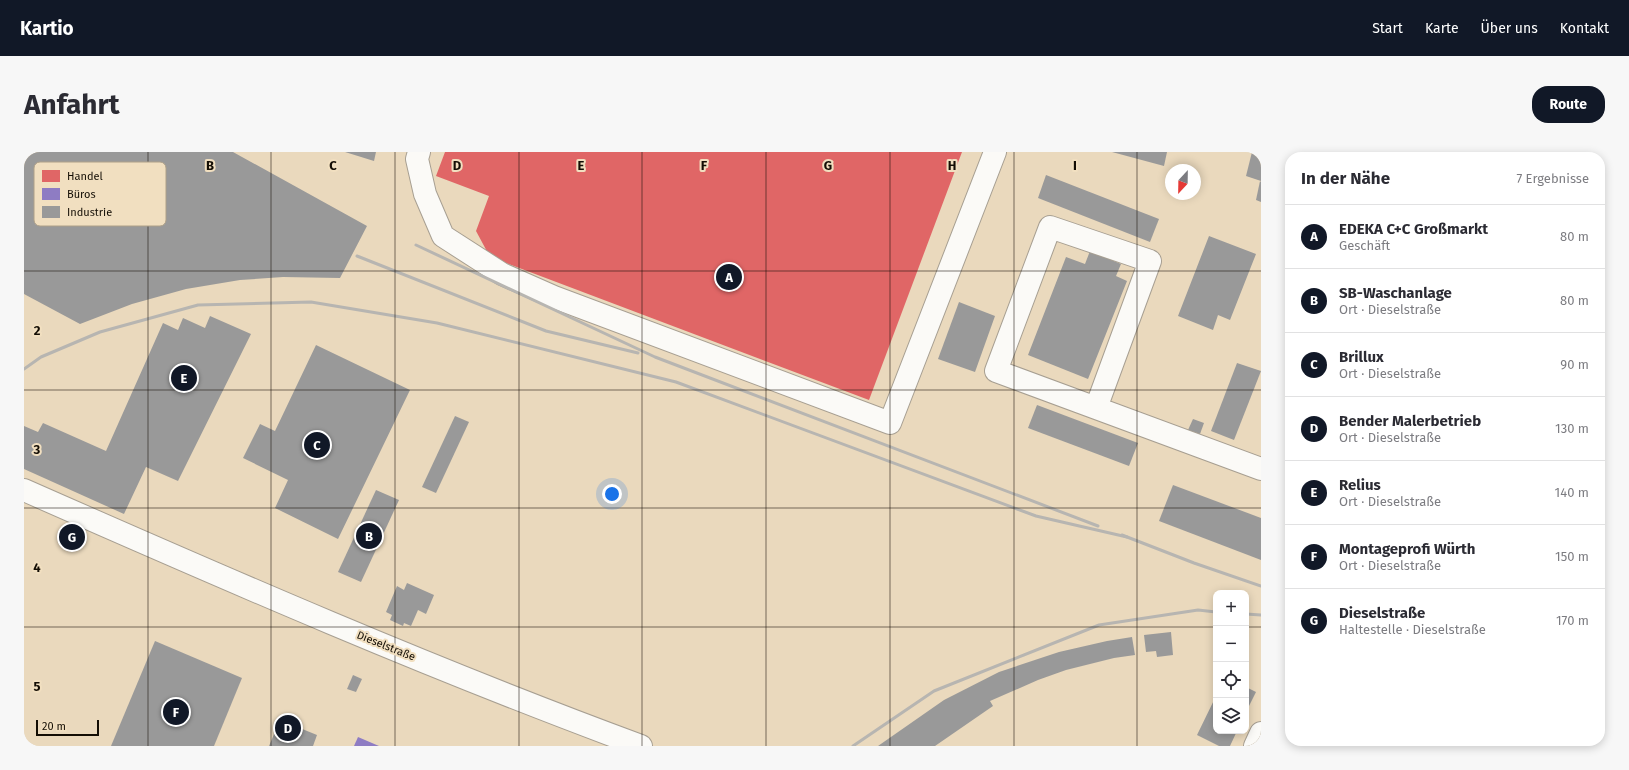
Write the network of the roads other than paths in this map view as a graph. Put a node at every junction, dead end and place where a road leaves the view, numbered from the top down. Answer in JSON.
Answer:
{"nodes":[{"id":1,"x":419,"y":152,"type":"edge"},
{"id":2,"x":995,"y":152,"type":"edge"},
{"id":3,"x":1096,"y":408,"type":"junction"},
{"id":4,"x":1261,"y":469,"type":"edge"},
{"id":5,"x":24,"y":490,"type":"edge"},
{"id":6,"x":1261,"y":733,"type":"edge"},
{"id":7,"x":641,"y":746,"type":"edge"},
{"id":8,"x":1255,"y":746,"type":"edge"}],
"edges":[{"from":1,"to":2,"type":"street"},
{"from":3,"to":3,"type":"street"},
{"from":3,"to":4,"type":"street"},
{"from":5,"to":7,"type":"street","name":"Dieselstraße"},
{"from":6,"to":8,"type":"street"}]}
